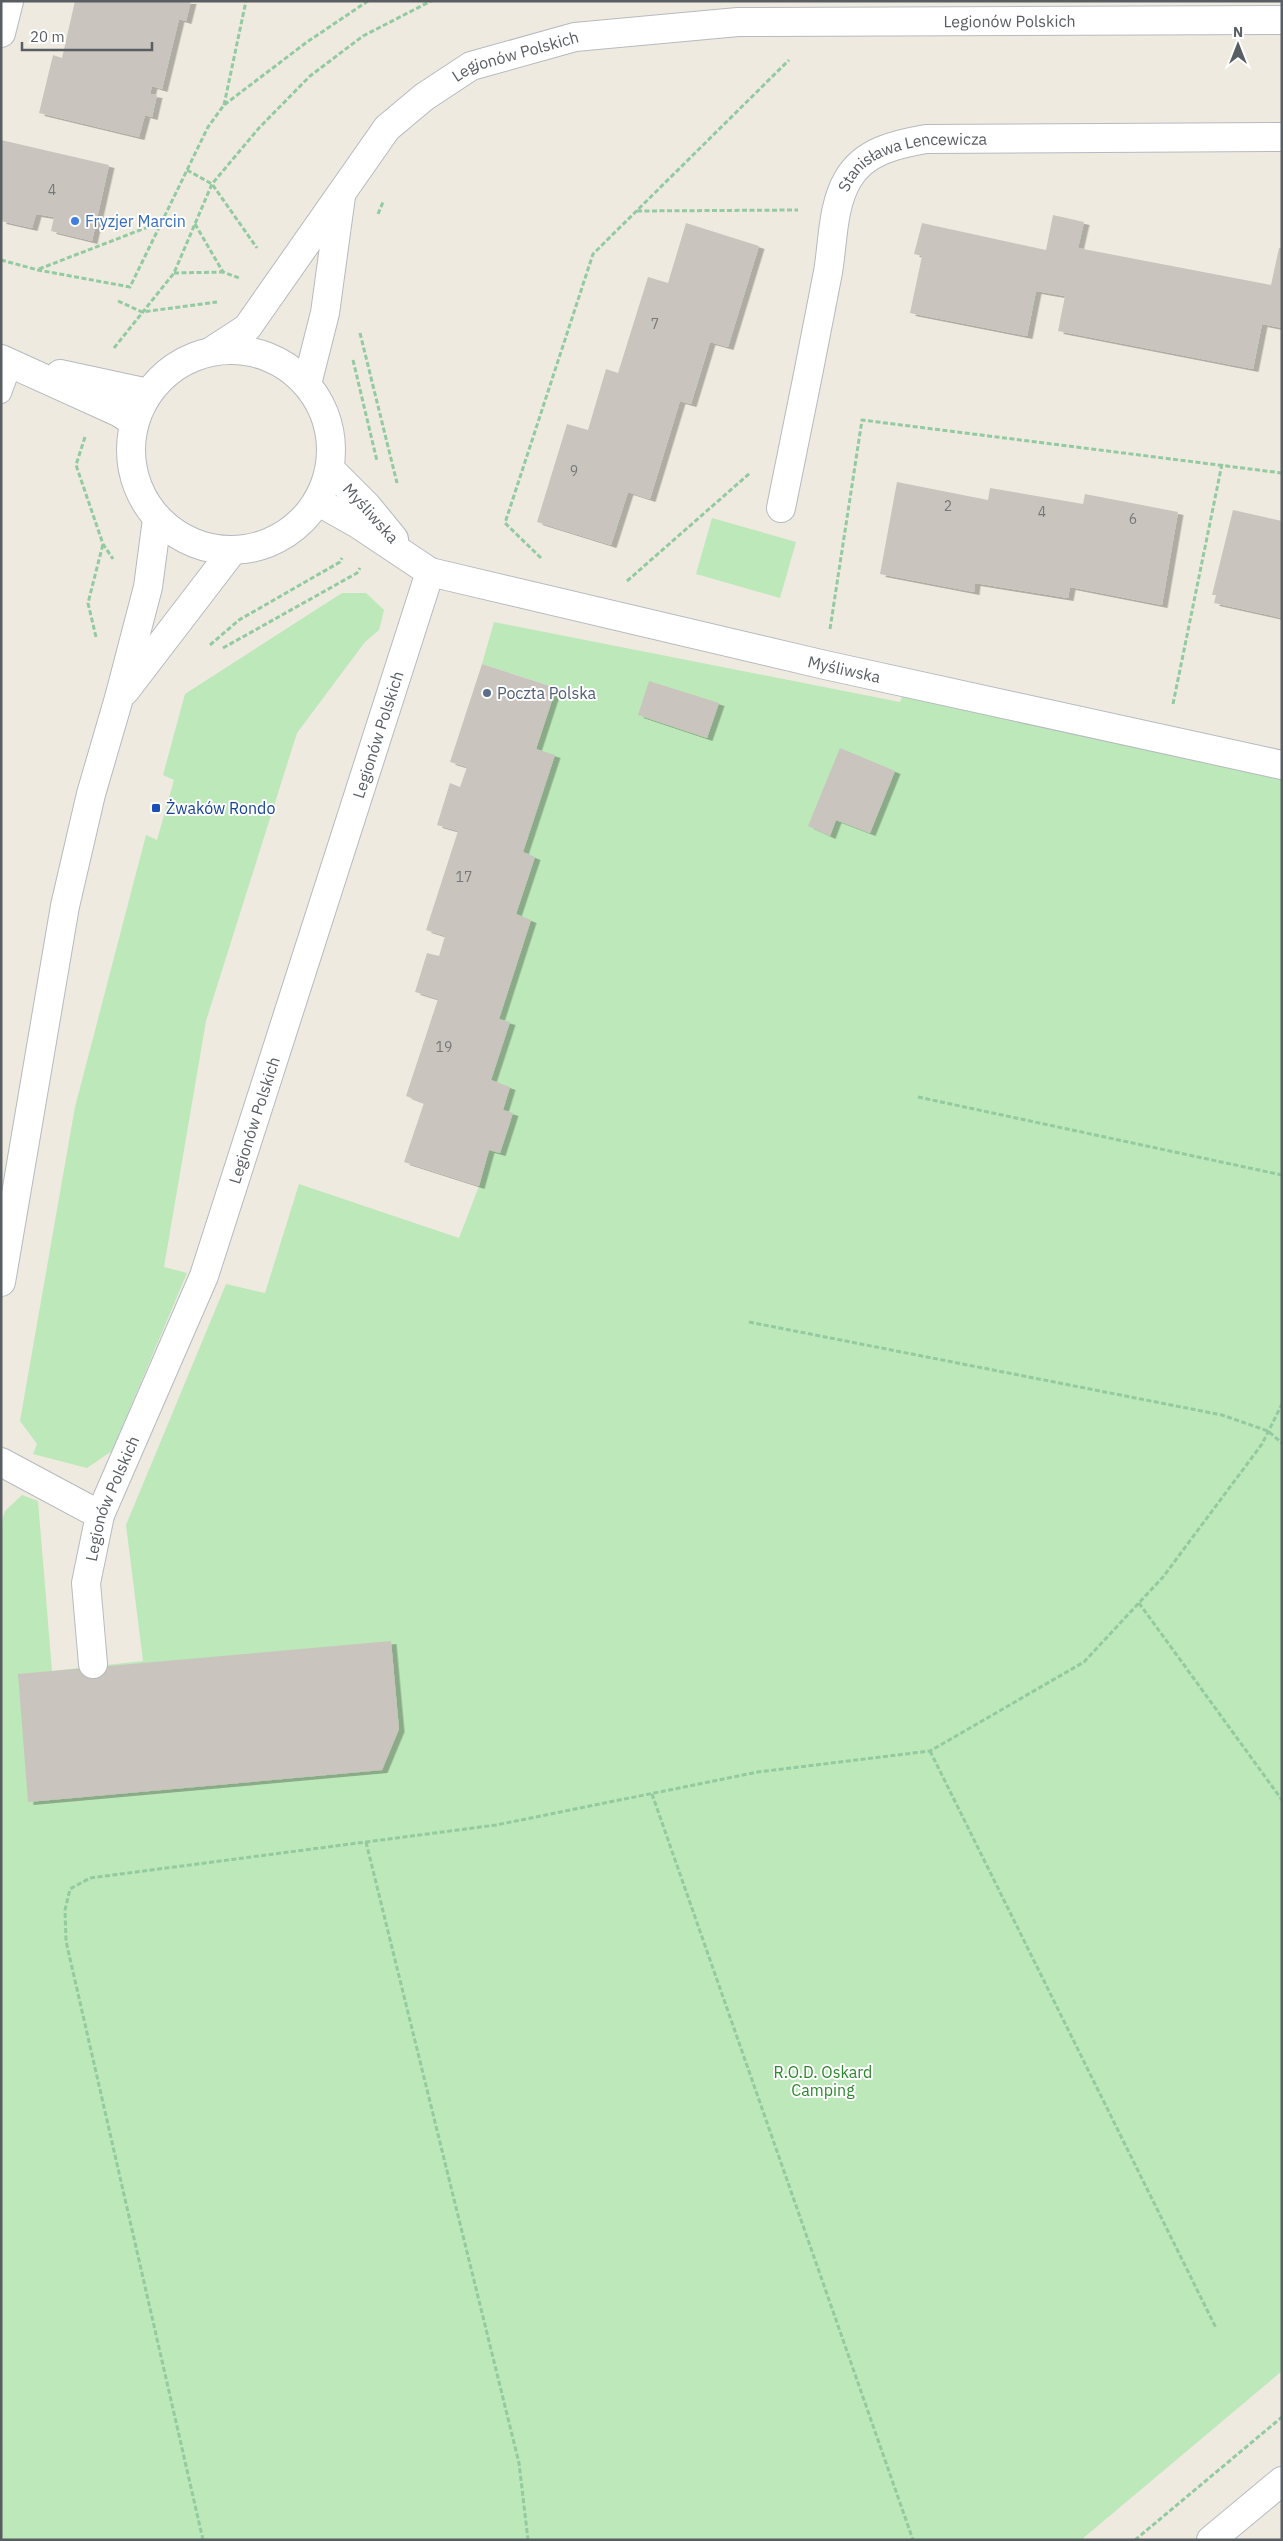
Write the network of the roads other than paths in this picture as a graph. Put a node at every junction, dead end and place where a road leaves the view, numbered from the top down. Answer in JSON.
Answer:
{"nodes":[{"id":1,"x":9,"y":1,"type":"edge"},
{"id":2,"x":739,"y":12,"type":"edge"},
{"id":3,"x":1282,"y":20,"type":"edge"},
{"id":4,"x":1,"y":32,"type":"edge"},
{"id":5,"x":1282,"y":137,"type":"edge"},
{"id":6,"x":342,"y":192,"type":"junction"},
{"id":7,"x":210,"y":352,"type":"junction"},
{"id":8,"x":7,"y":361,"type":"edge"},
{"id":9,"x":306,"y":384,"type":"junction"},
{"id":10,"x":99,"y":392,"type":"junction"},
{"id":11,"x":1,"y":393,"type":"edge"},
{"id":12,"x":148,"y":393,"type":"junction"},
{"id":13,"x":134,"y":422,"type":"junction"},
{"id":14,"x":330,"y":469,"type":"junction"},
{"id":15,"x":317,"y":501,"type":"junction"},
{"id":16,"x":781,"y":508,"type":"dead end"},
{"id":17,"x":157,"y":518,"type":"junction"},
{"id":18,"x":234,"y":550,"type":"junction"},
{"id":19,"x":420,"y":566,"type":"junction"},
{"id":20,"x":119,"y":698,"type":"junction"},
{"id":21,"x":1282,"y":765,"type":"edge"},
{"id":22,"x":7,"y":1208,"type":"edge"},
{"id":23,"x":1,"y":1282,"type":"edge"},
{"id":24,"x":1,"y":1462,"type":"edge"},
{"id":25,"x":100,"y":1515,"type":"junction"},
{"id":26,"x":93,"y":1664,"type":"dead end"},
{"id":27,"x":1282,"y":2481,"type":"edge"},
{"id":28,"x":1211,"y":2540,"type":"edge"}],
"edges":[{"from":1,"to":4,"type":"street"},
{"from":2,"to":3,"type":"street","name":"Legionów Polskich"},
{"from":2,"to":6,"type":"street","name":"Legionów Polskich"},
{"from":5,"to":16,"type":"street","name":"Stanisława Lencewicza"},
{"from":6,"to":7,"type":"street","name":"Legionów Polskich"},
{"from":6,"to":9,"type":"street"},
{"from":7,"to":9,"type":"street"},
{"from":7,"to":12,"type":"street"},
{"from":8,"to":10,"type":"street"},
{"from":8,"to":11,"type":"lane"},
{"from":9,"to":14,"type":"street"},
{"from":10,"to":12,"type":"street"},
{"from":10,"to":13,"type":"street"},
{"from":12,"to":13,"type":"street"},
{"from":13,"to":17,"type":"street"},
{"from":14,"to":15,"type":"street"},
{"from":14,"to":19,"type":"street","name":"Myśliwska"},
{"from":15,"to":18,"type":"street"},
{"from":15,"to":19,"type":"street","name":"Myśliwska"},
{"from":17,"to":18,"type":"street"},
{"from":17,"to":20,"type":"street"},
{"from":18,"to":20,"type":"street"},
{"from":19,"to":21,"type":"street","name":"Myśliwska"},
{"from":19,"to":25,"type":"street","name":"Legionów Polskich"},
{"from":20,"to":22,"type":"street"},
{"from":22,"to":23,"type":"street"},
{"from":24,"to":25,"type":"street"},
{"from":25,"to":26,"type":"street","name":"Legionów Polskich"},
{"from":27,"to":28,"type":"street"}]}
